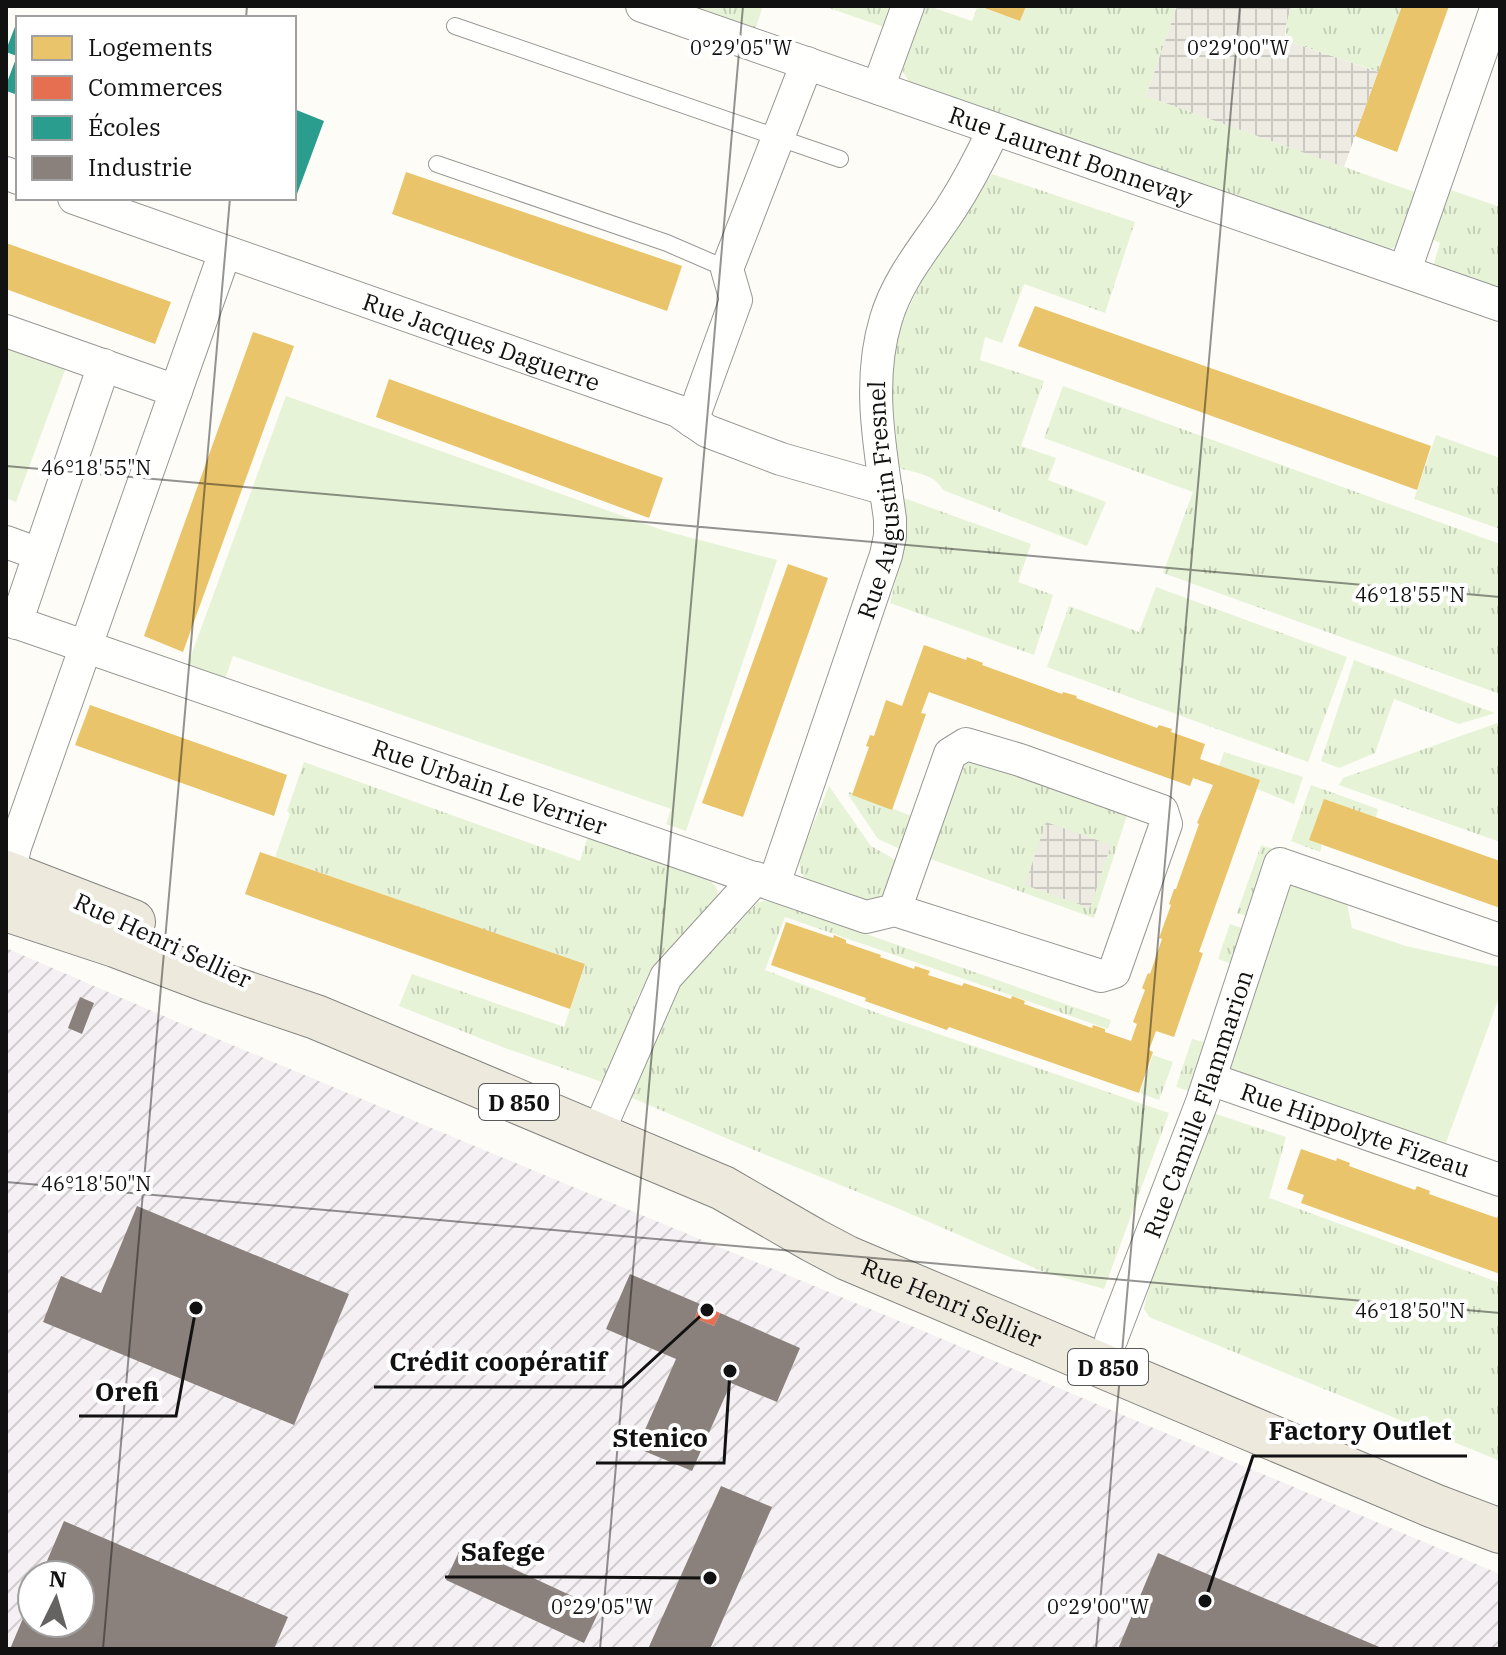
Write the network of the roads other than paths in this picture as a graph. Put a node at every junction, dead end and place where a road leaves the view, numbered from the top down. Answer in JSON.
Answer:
{"nodes":[{"id":1,"x":642,"y":6,"type":"edge"},
{"id":2,"x":908,"y":6,"type":"edge"},
{"id":3,"x":1497,"y":6,"type":"edge"},
{"id":4,"x":455,"y":26,"type":"dead end"},
{"id":5,"x":807,"y":63,"type":"junction"},
{"id":6,"x":878,"y":88,"type":"junction"},
{"id":7,"x":994,"y":129,"type":"junction"},
{"id":8,"x":778,"y":138,"type":"junction"},
{"id":9,"x":840,"y":159,"type":"dead end"},
{"id":10,"x":437,"y":164,"type":"dead end"},
{"id":11,"x":80,"y":200,"type":"edge"},
{"id":12,"x":225,"y":252,"type":"junction"},
{"id":13,"x":727,"y":269,"type":"junction"},
{"id":14,"x":1405,"y":270,"type":"junction"},
{"id":15,"x":1500,"y":305,"type":"edge"},
{"id":16,"x":6,"y":331,"type":"edge"},
{"id":17,"x":104,"y":365,"type":"junction"},
{"id":18,"x":176,"y":391,"type":"junction"},
{"id":19,"x":692,"y":421,"type":"junction"},
{"id":20,"x":886,"y":489,"type":"junction"},
{"id":21,"x":6,"y":542,"type":"edge"},
{"id":22,"x":39,"y":554,"type":"junction"},
{"id":23,"x":11,"y":621,"type":"edge"},
{"id":24,"x":86,"y":647,"type":"junction"},
{"id":25,"x":765,"y":881,"type":"junction"},
{"id":26,"x":7,"y":886,"type":"edge"},
{"id":27,"x":895,"y":910,"type":"junction"},
{"id":28,"x":1500,"y":940,"type":"edge"},
{"id":29,"x":1210,"y":1079,"type":"junction"},
{"id":30,"x":597,"y":1135,"type":"junction"},
{"id":31,"x":1500,"y":1180,"type":"edge"},
{"id":32,"x":723,"y":1188,"type":"junction"},
{"id":33,"x":1111,"y":1340,"type":"junction"},
{"id":34,"x":1500,"y":1502,"type":"edge"},
{"id":35,"x":1500,"y":1531,"type":"edge"}],
"edges":[{"from":1,"to":5,"type":"street","name":"Rue Laurent Bonnevay"},
{"from":2,"to":6,"type":"street"},
{"from":3,"to":14,"type":"street"},
{"from":4,"to":8,"type":"lane"},
{"from":5,"to":6,"type":"street","name":"Rue Laurent Bonnevay"},
{"from":5,"to":8,"type":"street"},
{"from":6,"to":7,"type":"street","name":"Rue Laurent Bonnevay"},
{"from":7,"to":14,"type":"street","name":"Rue Laurent Bonnevay"},
{"from":7,"to":20,"type":"street","name":"Rue Augustin Fresnel"},
{"from":8,"to":9,"type":"lane"},
{"from":8,"to":13,"type":"street"},
{"from":10,"to":13,"type":"lane"},
{"from":11,"to":12,"type":"street","name":"Rue Jacques Daguerre"},
{"from":12,"to":18,"type":"street"},
{"from":12,"to":19,"type":"street","name":"Rue Jacques Daguerre"},
{"from":13,"to":19,"type":"street"},
{"from":14,"to":15,"type":"street","name":"Rue Laurent Bonnevay"},
{"from":16,"to":17,"type":"street"},
{"from":17,"to":18,"type":"street"},
{"from":17,"to":22,"type":"street"},
{"from":18,"to":24,"type":"street"},
{"from":19,"to":20,"type":"street","name":"Rue Jacques Daguerre"},
{"from":20,"to":25,"type":"street","name":"Rue Augustin Fresnel"},
{"from":21,"to":22,"type":"street"},
{"from":22,"to":23,"type":"street"},
{"from":23,"to":24,"type":"street","name":"Rue Urbain Le Verrier"},
{"from":24,"to":25,"type":"street","name":"Rue Urbain Le Verrier"},
{"from":24,"to":26,"type":"street"},
{"from":25,"to":27,"type":"street","name":"Rue Urbain Le Verrier"},
{"from":25,"to":30,"type":"street","name":"Rue Augustin Fresnel"},
{"from":26,"to":30,"type":"main road","name":"Rue Henri Sellier","number":"D 850"},
{"from":27,"to":27,"type":"street","name":"Rue Urbain Le Verrier"},
{"from":28,"to":29,"type":"street","name":"Rue Camille Flammarion"},
{"from":29,"to":31,"type":"street","name":"Rue Hippolyte Fizeau"},
{"from":29,"to":33,"type":"street","name":"Rue Camille Flammarion"},
{"from":30,"to":32,"type":"main road","name":"Rue Henri Sellier","number":"D 850"},
{"from":32,"to":33,"type":"main road","name":"Rue Henri Sellier","number":"D 850"},
{"from":32,"to":35,"type":"main road","name":"Rue Henri Sellier","number":"D 850"},
{"from":33,"to":34,"type":"main road","name":"Rue Henri Sellier","number":"D 850"}]}
